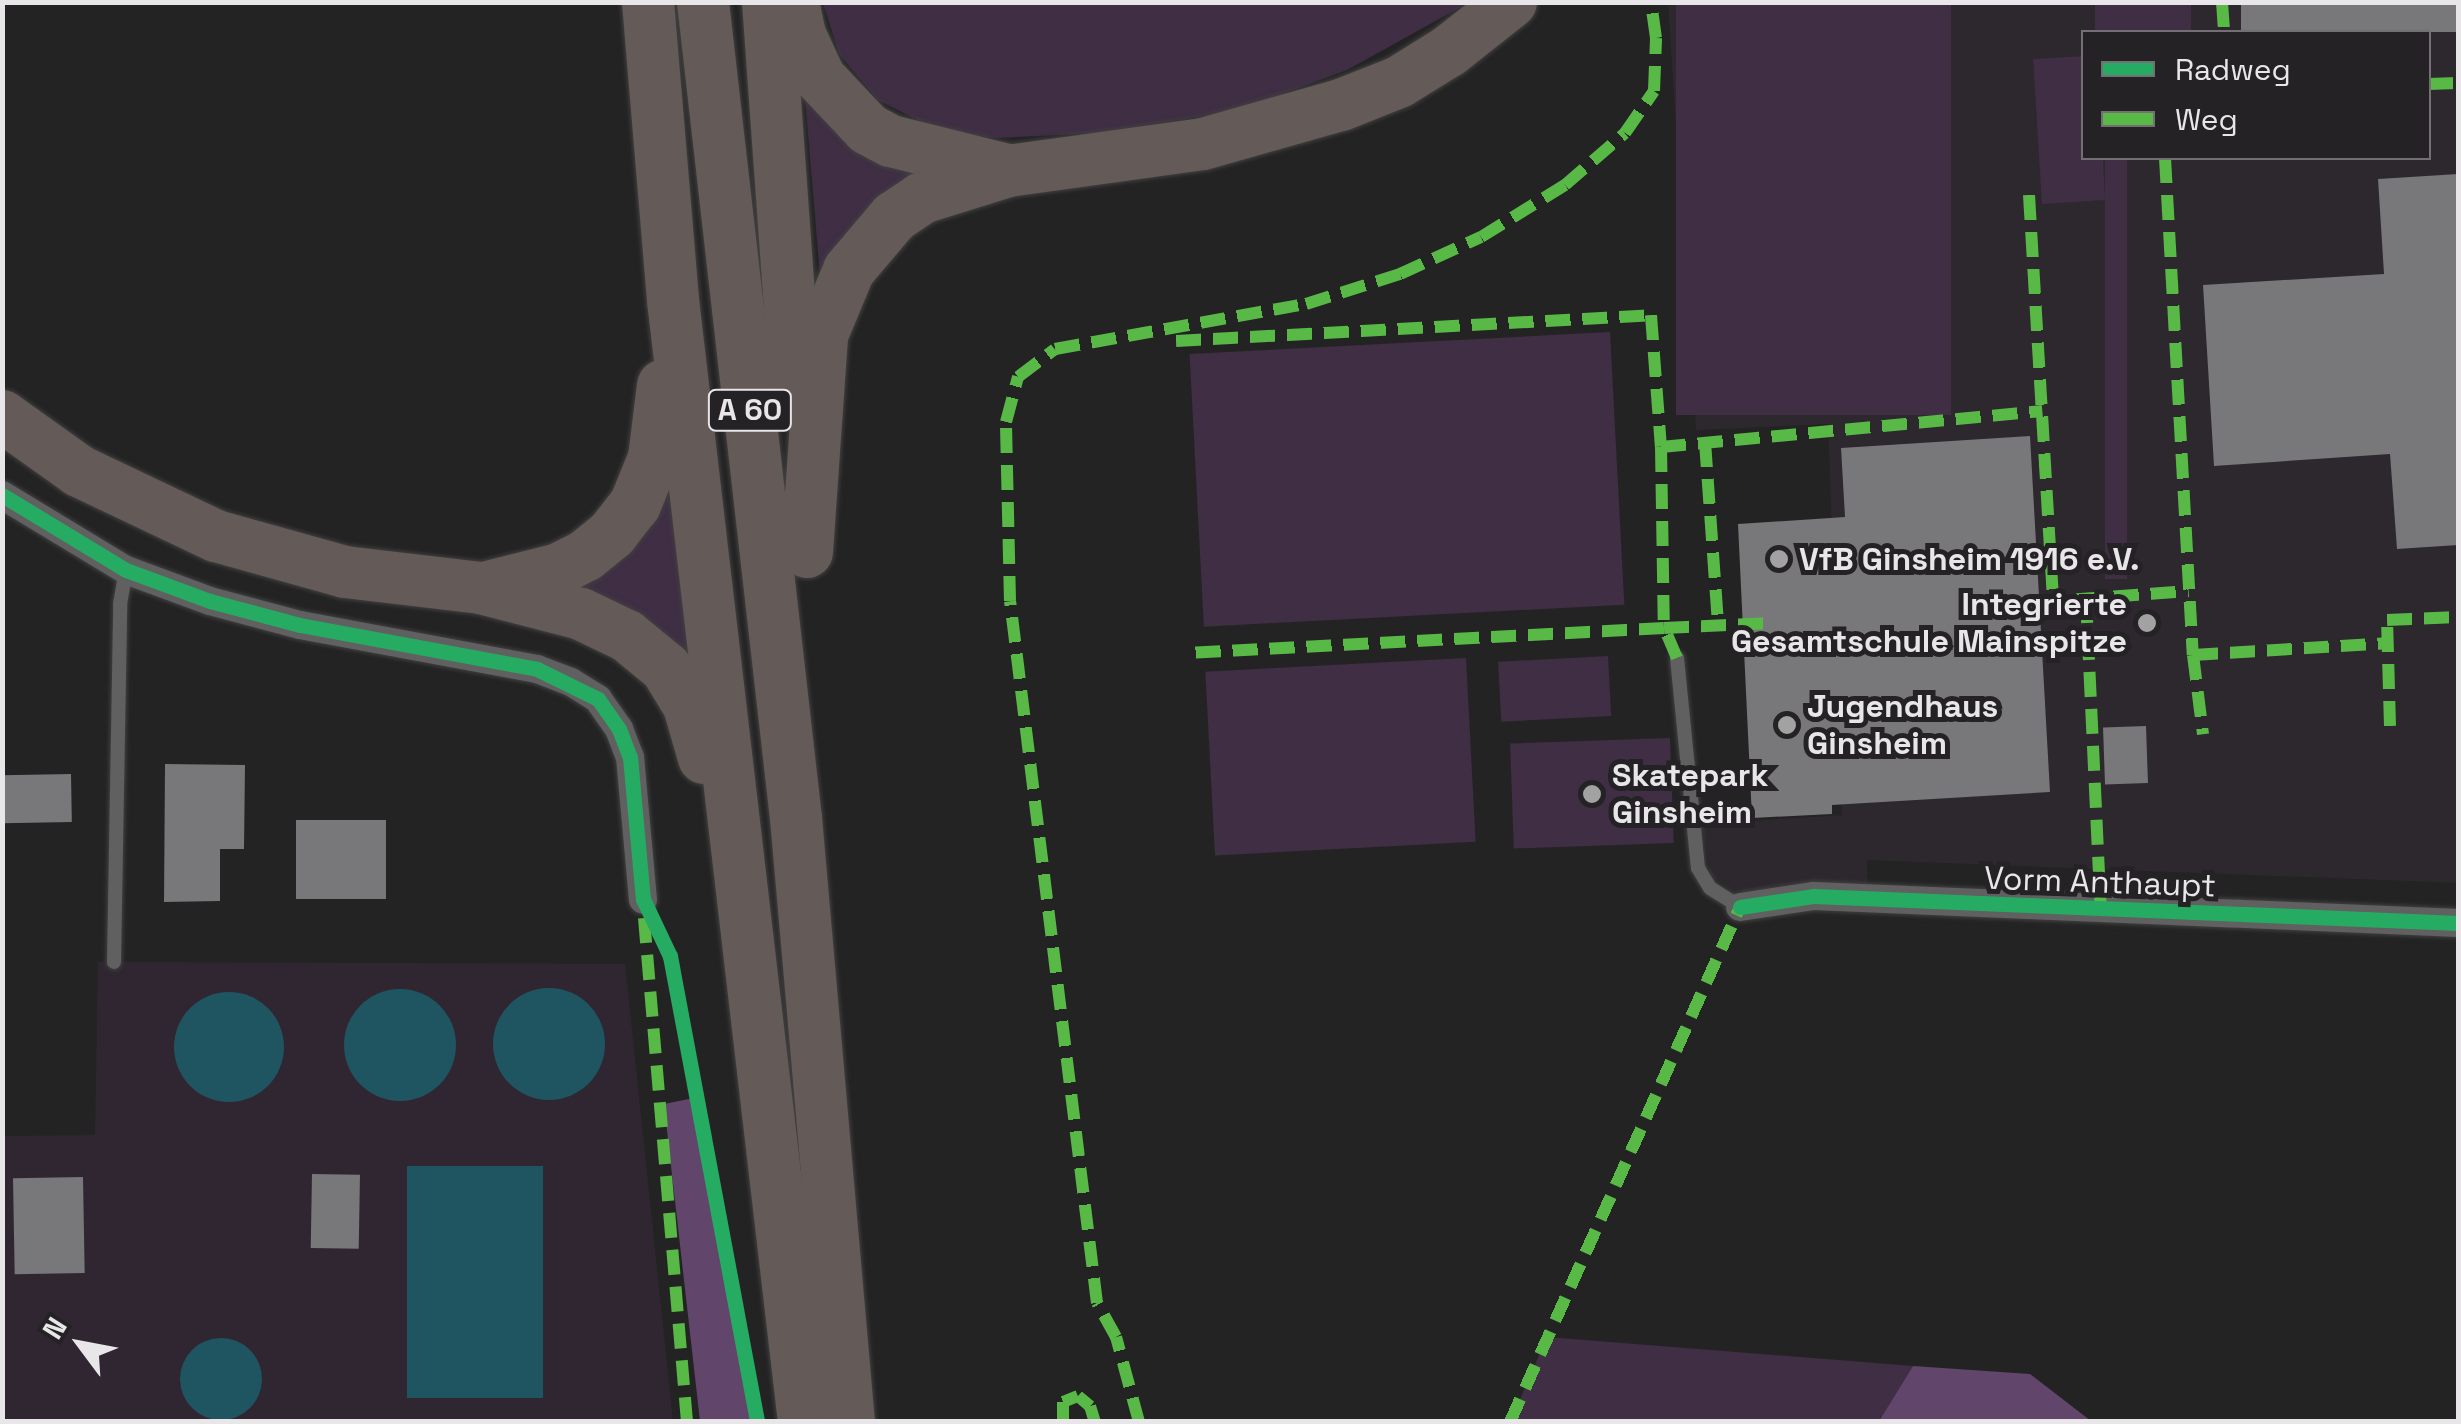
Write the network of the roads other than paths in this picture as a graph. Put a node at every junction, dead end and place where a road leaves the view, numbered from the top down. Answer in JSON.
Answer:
{"nodes":[{"id":1,"x":648,"y":2,"type":"edge"},
{"id":2,"x":703,"y":2,"type":"edge"},
{"id":3,"x":768,"y":2,"type":"edge"},
{"id":4,"x":793,"y":2,"type":"edge"},
{"id":5,"x":1511,"y":2,"type":"edge"},
{"id":6,"x":1008,"y":171,"type":"junction"},
{"id":7,"x":673,"y":300,"type":"junction"},
{"id":8,"x":2,"y":416,"type":"edge"},
{"id":9,"x":2,"y":495,"type":"edge"},
{"id":10,"x":807,"y":552,"type":"junction"},
{"id":11,"x":126,"y":570,"type":"junction"},
{"id":12,"x":481,"y":588,"type":"junction"},
{"id":13,"x":1678,"y":658,"type":"dead end"},
{"id":14,"x":796,"y":818,"type":"junction"},
{"id":15,"x":643,"y":898,"type":"dead end"},
{"id":16,"x":1740,"y":908,"type":"joint"},
{"id":17,"x":742,"y":910,"type":"junction"},
{"id":18,"x":2458,"y":923,"type":"edge"},
{"id":19,"x":114,"y":962,"type":"dead end"},
{"id":20,"x":804,"y":1422,"type":"edge"},
{"id":21,"x":849,"y":1422,"type":"edge"}],
"edges":[{"from":1,"to":7,"type":"highway","number":"A 60"},
{"from":2,"to":14,"type":"highway","number":"A 60"},
{"from":3,"to":10,"type":"highway"},
{"from":4,"to":6,"type":"highway"},
{"from":5,"to":6,"type":"highway"},
{"from":6,"to":10,"type":"highway"},
{"from":7,"to":12,"type":"highway"},
{"from":7,"to":17,"type":"highway","number":"A 60"},
{"from":8,"to":12,"type":"highway"},
{"from":9,"to":11,"type":"street"},
{"from":10,"to":14,"type":"highway"},
{"from":11,"to":15,"type":"street"},
{"from":11,"to":19,"type":"lane"},
{"from":12,"to":17,"type":"highway"},
{"from":13,"to":16,"type":"lane"},
{"from":14,"to":21,"type":"highway","number":"A 60"},
{"from":16,"to":18,"type":"street","name":"Vorm Anthaupt"},
{"from":17,"to":20,"type":"highway","number":"A 60"}]}
